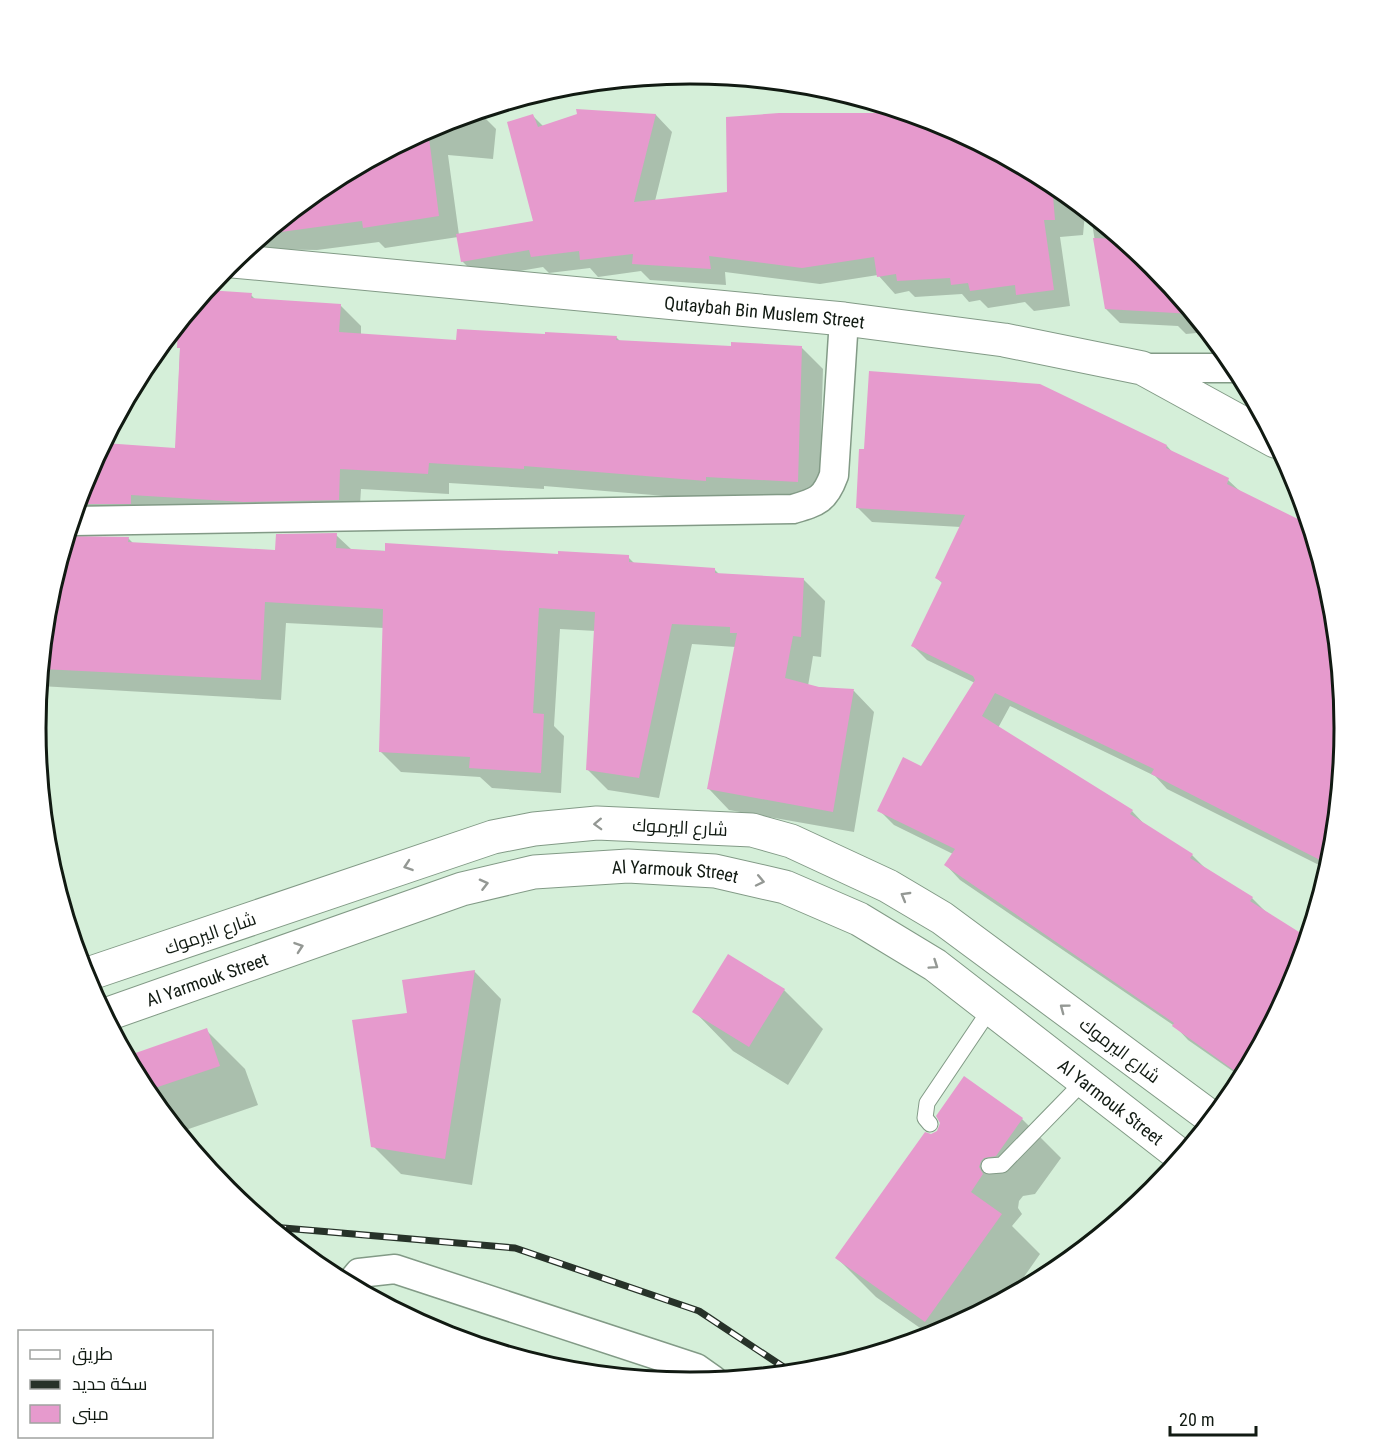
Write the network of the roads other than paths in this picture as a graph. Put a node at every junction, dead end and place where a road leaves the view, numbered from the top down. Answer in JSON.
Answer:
{"nodes":[{"id":1,"x":246,"y":262,"type":"edge"},
{"id":2,"x":844,"y":319,"type":"junction"},
{"id":3,"x":1142,"y":368,"type":"junction"},
{"id":4,"x":1224,"y":368,"type":"edge"},
{"id":5,"x":1262,"y":434,"type":"edge"},
{"id":6,"x":81,"y":520,"type":"edge"},
{"id":7,"x":94,"y":972,"type":"edge"},
{"id":8,"x":991,"y":1008,"type":"junction"},
{"id":9,"x":113,"y":1012,"type":"edge"},
{"id":10,"x":1084,"y":1081,"type":"junction"},
{"id":11,"x":1206,"y":1113,"type":"edge"},
{"id":12,"x":930,"y":1124,"type":"dead end"},
{"id":13,"x":1175,"y":1151,"type":"edge"},
{"id":14,"x":989,"y":1166,"type":"dead end"},
{"id":15,"x":355,"y":1277,"type":"edge"},
{"id":16,"x":701,"y":1371,"type":"edge"}],
"edges":[{"from":1,"to":2,"type":"main road","name":"Qutaybah Bin Muslem Street"},
{"from":2,"to":3,"type":"main road","name":"Qutaybah Bin Muslem Street"},
{"from":2,"to":6,"type":"street"},
{"from":3,"to":4,"type":"street"},
{"from":3,"to":5,"type":"main road","name":"Qutaybah Bin Muslem Street"},
{"from":11,"to":7,"type":"main road","name":"شارع اليرموك","one_way":true},
{"from":9,"to":8,"type":"main road","name":"Al Yarmouk Street","one_way":true},
{"from":8,"to":10,"type":"main road","name":"Al Yarmouk Street"},
{"from":8,"to":12,"type":"lane"},
{"from":10,"to":13,"type":"main road","name":"Al Yarmouk Street"},
{"from":10,"to":14,"type":"lane"},
{"from":15,"to":16,"type":"street"}]}
